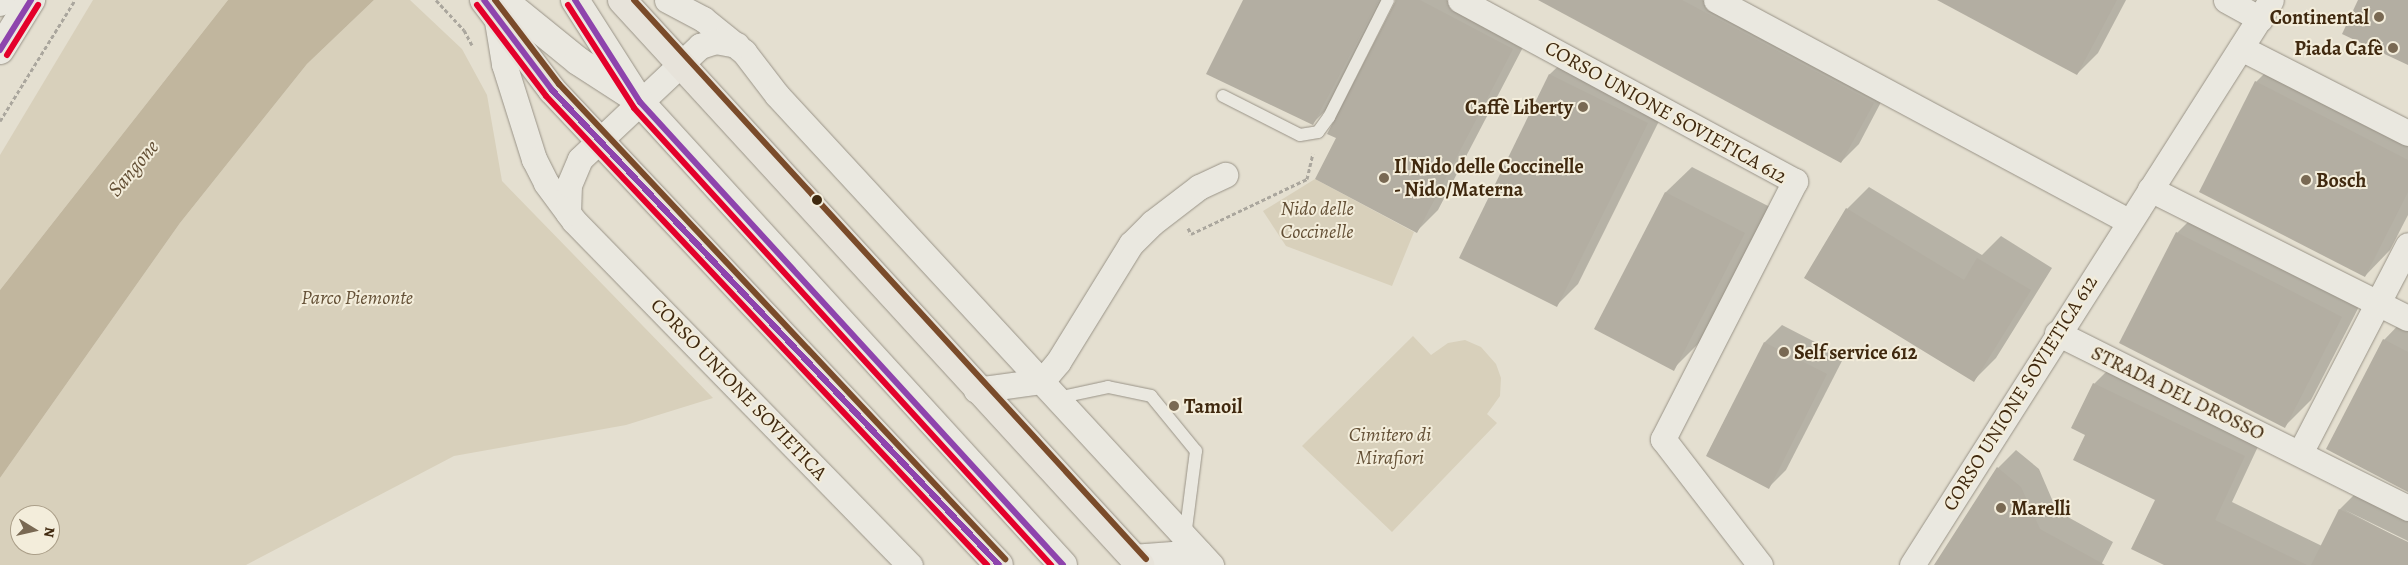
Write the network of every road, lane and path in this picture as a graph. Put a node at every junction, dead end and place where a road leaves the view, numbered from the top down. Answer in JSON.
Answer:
{"nodes":[{"id":1,"x":31,"y":0,"type":"edge"},
{"id":2,"x":75,"y":0,"type":"edge"},
{"id":3,"x":575,"y":0,"type":"edge"},
{"id":4,"x":622,"y":0,"type":"edge"},
{"id":5,"x":667,"y":0,"type":"edge"},
{"id":6,"x":1388,"y":0,"type":"edge"},
{"id":7,"x":1460,"y":0,"type":"edge"},
{"id":8,"x":1716,"y":0,"type":"edge"},
{"id":9,"x":2228,"y":1,"type":"edge"},
{"id":10,"x":495,"y":5,"type":"edge"},
{"id":11,"x":2266,"y":9,"type":"edge"},
{"id":12,"x":737,"y":45,"type":"junction"},
{"id":13,"x":2241,"y":48,"type":"junction"},
{"id":14,"x":0,"y":50,"type":"edge"},
{"id":15,"x":682,"y":64,"type":"junction"},
{"id":16,"x":1223,"y":96,"type":"dead end"},
{"id":17,"x":640,"y":102,"type":"junction"},
{"id":18,"x":0,"y":121,"type":"edge"},
{"id":19,"x":1318,"y":132,"type":"junction"},
{"id":20,"x":2408,"y":133,"type":"edge"},
{"id":21,"x":600,"y":140,"type":"junction"},
{"id":22,"x":1225,"y":175,"type":"dead end"},
{"id":23,"x":2150,"y":189,"type":"junction"},
{"id":24,"x":1176,"y":205,"type":"junction"},
{"id":25,"x":568,"y":213,"type":"junction"},
{"id":26,"x":2129,"y":221,"type":"junction"},
{"id":27,"x":2408,"y":245,"type":"edge"},
{"id":28,"x":2376,"y":302,"type":"junction"},
{"id":29,"x":2408,"y":318,"type":"edge"},
{"id":30,"x":2057,"y":333,"type":"junction"},
{"id":31,"x":976,"y":390,"type":"junction"},
{"id":32,"x":1049,"y":390,"type":"junction"},
{"id":33,"x":2300,"y":453,"type":"junction"},
{"id":34,"x":2408,"y":508,"type":"edge"},
{"id":35,"x":1198,"y":551,"type":"edge"},
{"id":36,"x":1136,"y":561,"type":"edge"},
{"id":37,"x":910,"y":565,"type":"edge"},
{"id":38,"x":999,"y":565,"type":"edge"},
{"id":39,"x":1062,"y":565,"type":"edge"},
{"id":40,"x":1760,"y":565,"type":"edge"},
{"id":41,"x":1912,"y":565,"type":"edge"}],
"edges":[{"from":1,"to":14,"type":"street"},
{"from":2,"to":18,"type":"path"},
{"from":3,"to":17,"type":"street"},
{"from":4,"to":15,"type":"main road"},
{"from":5,"to":12,"type":"street"},
{"from":6,"to":19,"type":"lane"},
{"from":7,"to":40,"type":"street","name":"CORSO UNIONE SOVIETICA 612"},
{"from":8,"to":26,"type":"street"},
{"from":9,"to":11,"type":"street","name":"CORSO UNIONE SOVIETICA 612"},
{"from":10,"to":17,"type":"street"},
{"from":10,"to":21,"type":"main road"},
{"from":10,"to":25,"type":"street","name":"CORSO UNIONE SOVIETICA"},
{"from":11,"to":13,"type":"street","name":"CORSO UNIONE SOVIETICA 612"},
{"from":12,"to":15,"type":"street"},
{"from":12,"to":32,"type":"street"},
{"from":13,"to":20,"type":"street"},
{"from":13,"to":23,"type":"street","name":"CORSO UNIONE SOVIETICA 612"},
{"from":15,"to":17,"type":"street"},
{"from":15,"to":31,"type":"main road"},
{"from":16,"to":19,"type":"lane"},
{"from":17,"to":21,"type":"street"},
{"from":17,"to":39,"type":"street"},
{"from":19,"to":24,"type":"path"},
{"from":21,"to":25,"type":"street"},
{"from":21,"to":38,"type":"main road"},
{"from":22,"to":24,"type":"street"},
{"from":23,"to":26,"type":"street","name":"CORSO UNIONE SOVIETICA 612"},
{"from":23,"to":28,"type":"street"},
{"from":24,"to":32,"type":"street"},
{"from":25,"to":37,"type":"street","name":"CORSO UNIONE SOVIETICA"},
{"from":26,"to":30,"type":"street","name":"CORSO UNIONE SOVIETICA 612"},
{"from":27,"to":28,"type":"street"},
{"from":28,"to":29,"type":"street"},
{"from":28,"to":33,"type":"street"},
{"from":30,"to":33,"type":"street","name":"STRADA DEL DROSSO"},
{"from":30,"to":41,"type":"street","name":"CORSO UNIONE SOVIETICA 612"},
{"from":31,"to":32,"type":"street"},
{"from":31,"to":36,"type":"main road"},
{"from":32,"to":35,"type":"street"},
{"from":32,"to":35,"type":"lane"},
{"from":33,"to":34,"type":"street","name":"STRADA DEL DROSSO"},
{"from":35,"to":36,"type":"street"}]}
